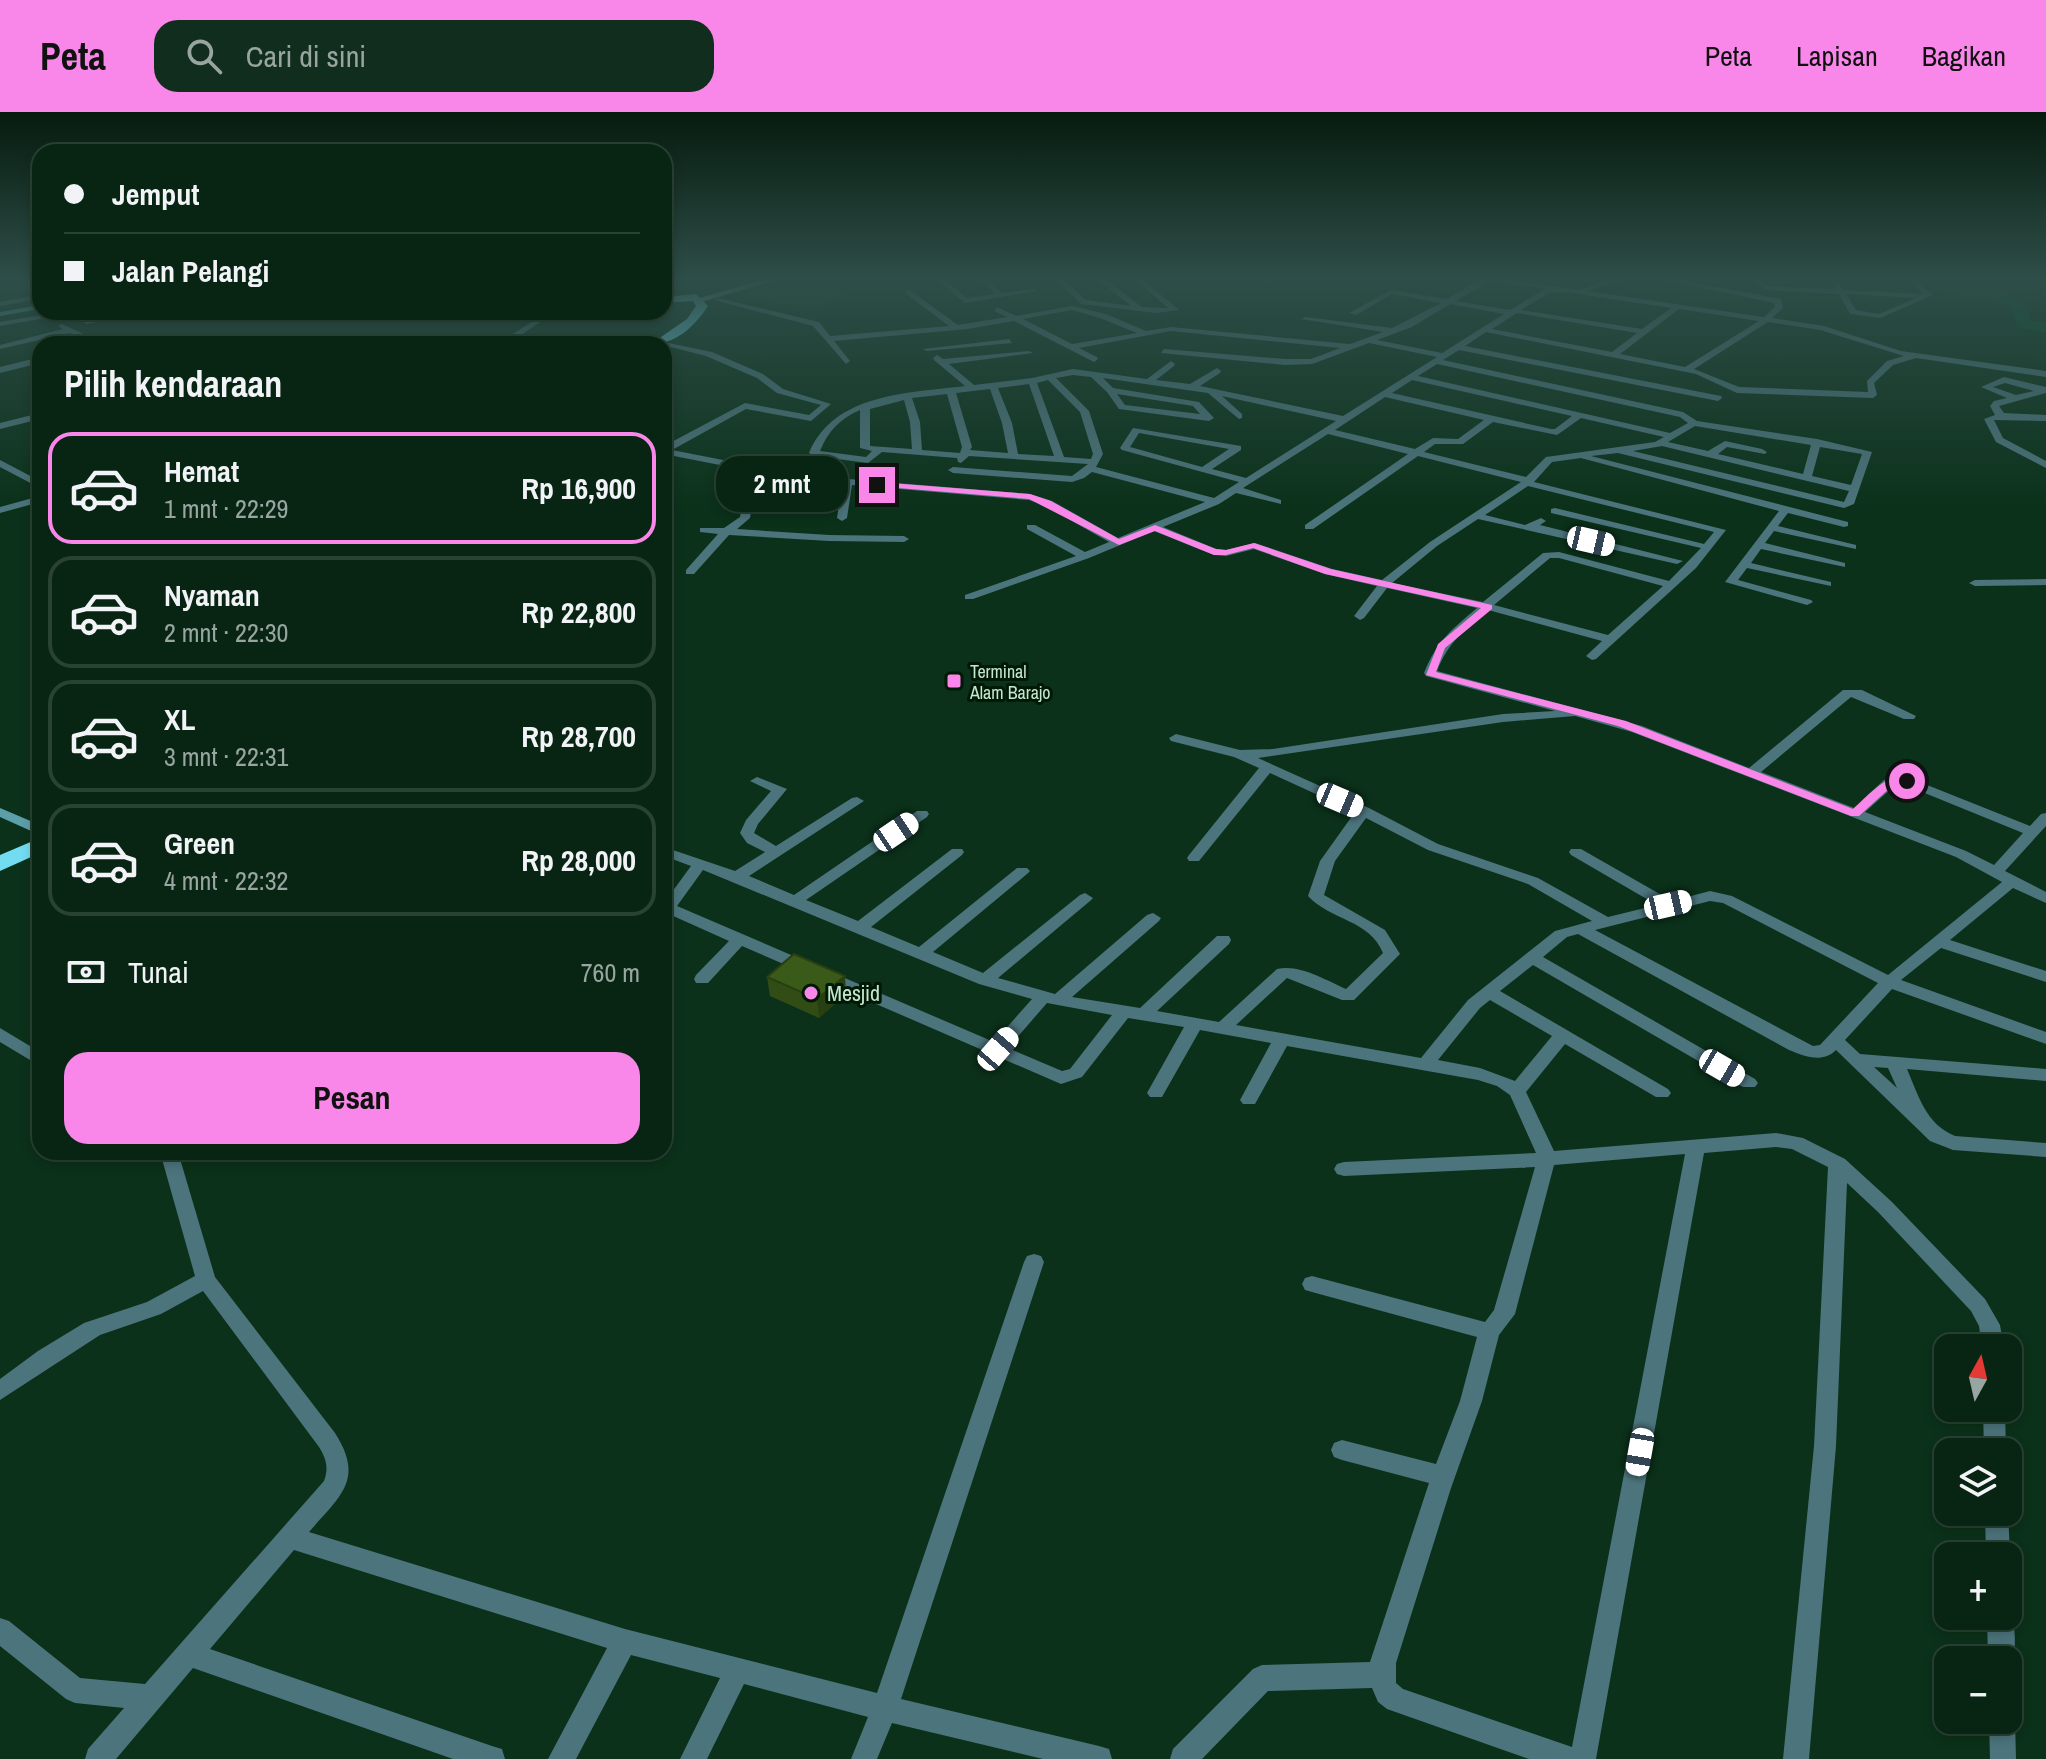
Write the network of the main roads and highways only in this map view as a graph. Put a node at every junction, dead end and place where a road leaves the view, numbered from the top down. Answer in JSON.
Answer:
{"nodes":[{"id":1,"x":32,"y":852,"type":"edge"},
{"id":2,"x":13,"y":868,"type":"edge"}],
"edges":[{"from":1,"to":2,"type":"highway"}]}
